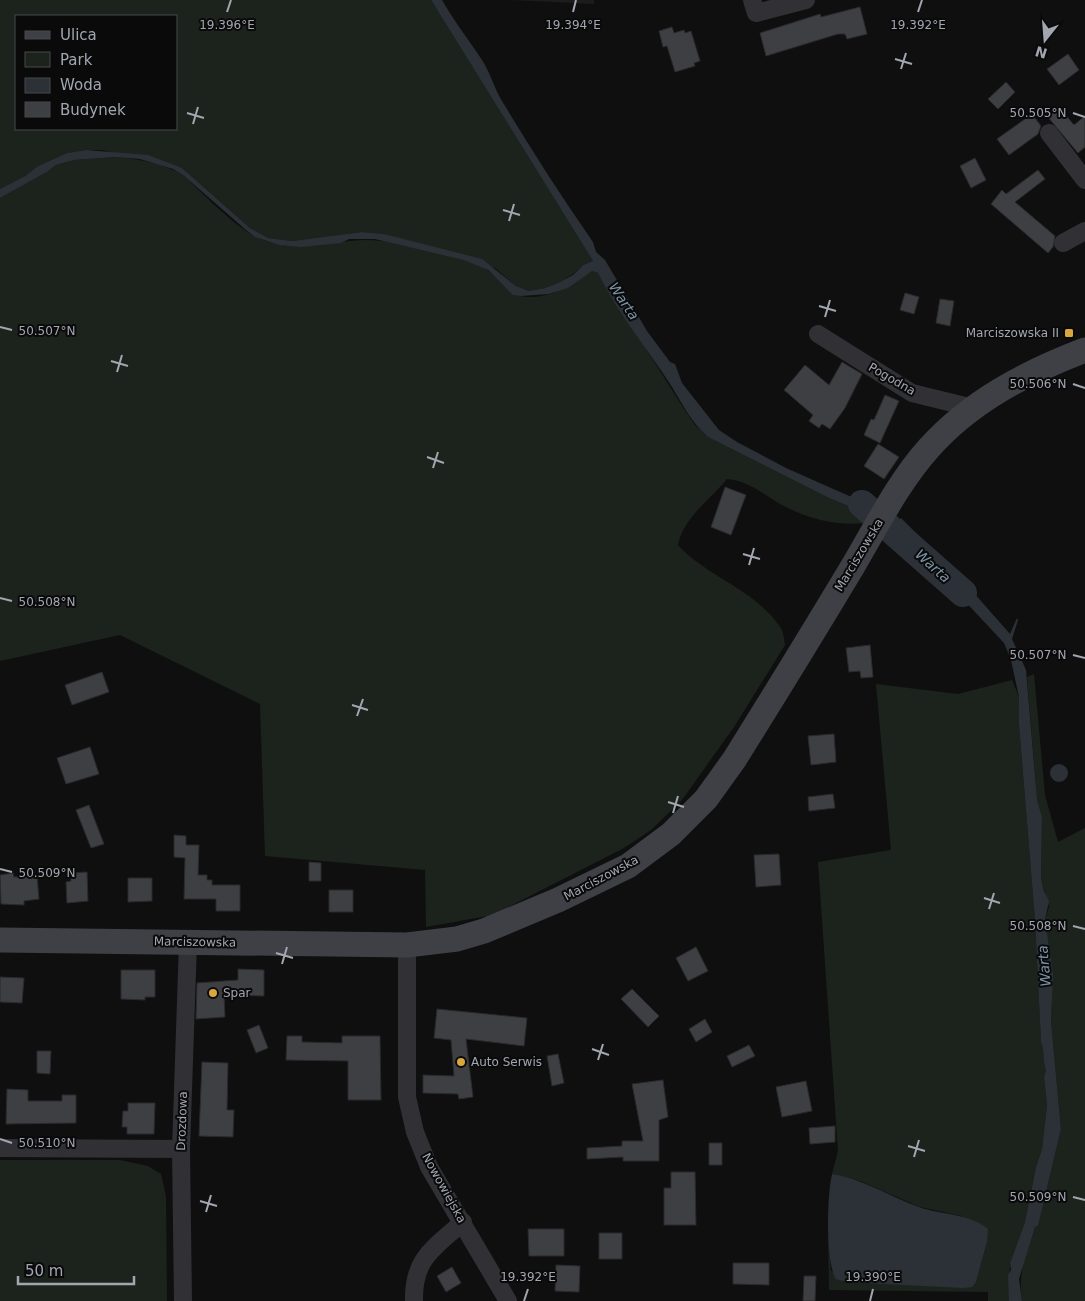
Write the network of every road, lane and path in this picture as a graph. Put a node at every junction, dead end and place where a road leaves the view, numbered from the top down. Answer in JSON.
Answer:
{"nodes":[{"id":1,"x":752,"y":0,"type":"edge"},
{"id":2,"x":806,"y":0,"type":"edge"},
{"id":3,"x":1049,"y":133,"type":"dead end"},
{"id":4,"x":1085,"y":180,"type":"edge"},
{"id":5,"x":1085,"y":231,"type":"edge"},
{"id":6,"x":1063,"y":244,"type":"dead end"},
{"id":7,"x":818,"y":334,"type":"dead end"},
{"id":8,"x":1085,"y":350,"type":"edge"},
{"id":9,"x":973,"y":408,"type":"junction"},
{"id":10,"x":0,"y":940,"type":"edge"},
{"id":11,"x":188,"y":942,"type":"junction"},
{"id":12,"x":407,"y":945,"type":"junction"},
{"id":13,"x":0,"y":1148,"type":"edge"},
{"id":14,"x":181,"y":1149,"type":"junction"},
{"id":15,"x":463,"y":1222,"type":"junction"},
{"id":16,"x":183,"y":1301,"type":"edge"},
{"id":17,"x":414,"y":1301,"type":"edge"},
{"id":18,"x":508,"y":1301,"type":"edge"}],
"edges":[{"from":1,"to":2,"type":"street"},
{"from":3,"to":4,"type":"street"},
{"from":5,"to":6,"type":"street"},
{"from":7,"to":9,"type":"street","name":"Pogodna"},
{"from":8,"to":9,"type":"street","name":"Marciszowska"},
{"from":9,"to":12,"type":"street","name":"Marciszowska"},
{"from":10,"to":11,"type":"street","name":"Marciszowska"},
{"from":11,"to":12,"type":"street","name":"Marciszowska"},
{"from":11,"to":14,"type":"street","name":"Drozdowa"},
{"from":12,"to":15,"type":"street","name":"Nowowiejska"},
{"from":13,"to":14,"type":"street"},
{"from":14,"to":16,"type":"street","name":"Drozdowa"},
{"from":15,"to":17,"type":"street"},
{"from":15,"to":18,"type":"street","name":"Nowowiejska"}]}
